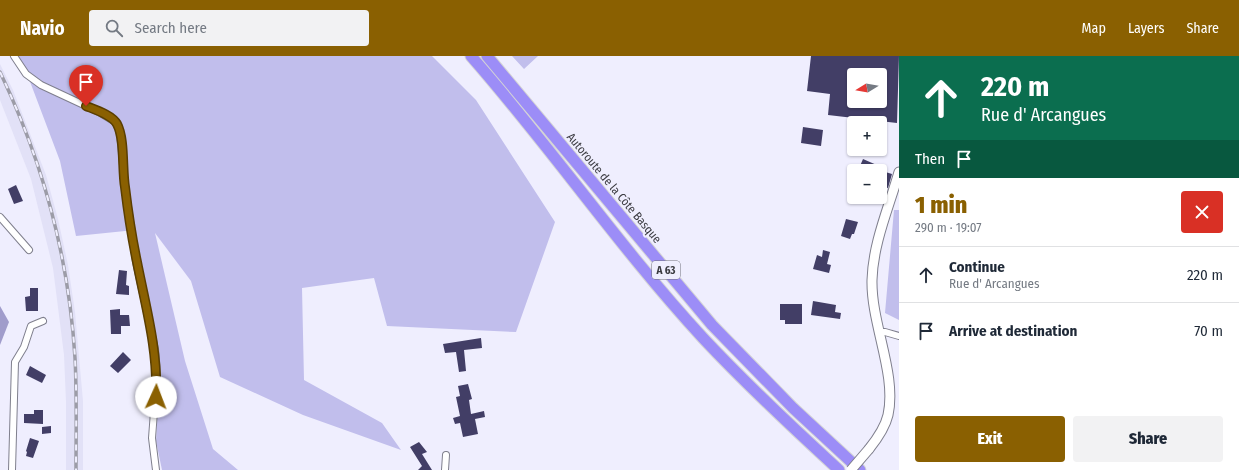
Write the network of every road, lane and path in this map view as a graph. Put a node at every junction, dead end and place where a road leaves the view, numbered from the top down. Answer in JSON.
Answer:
{"nodes":[{"id":1,"x":14,"y":56,"type":"edge"},
{"id":2,"x":471,"y":56,"type":"edge"},
{"id":3,"x":486,"y":56,"type":"edge"},
{"id":4,"x":899,"y":172,"type":"edge"},
{"id":5,"x":0,"y":217,"type":"edge"},
{"id":6,"x":29,"y":250,"type":"dead end"},
{"id":7,"x":43,"y":321,"type":"dead end"},
{"id":8,"x":878,"y":332,"type":"junction"},
{"id":9,"x":899,"y":336,"type":"edge"},
{"id":10,"x":446,"y":455,"type":"dead end"},
{"id":11,"x":12,"y":470,"type":"edge"},
{"id":12,"x":156,"y":470,"type":"edge"},
{"id":13,"x":445,"y":470,"type":"edge"},
{"id":14,"x":839,"y":470,"type":"edge"},
{"id":15,"x":851,"y":470,"type":"edge"},
{"id":16,"x":860,"y":470,"type":"edge"}],
"edges":[{"from":1,"to":12,"type":"street"},
{"from":2,"to":14,"type":"highway","number":"A 63"},
{"from":3,"to":16,"type":"highway","name":"Autoroute de la Côte Basque","number":"A 63"},
{"from":4,"to":8,"type":"street"},
{"from":5,"to":6,"type":"street"},
{"from":7,"to":11,"type":"street"},
{"from":8,"to":9,"type":"street"},
{"from":8,"to":15,"type":"street","bridge":true},
{"from":10,"to":13,"type":"street"}]}
